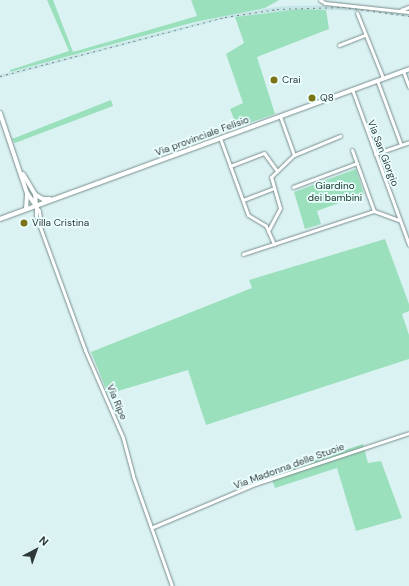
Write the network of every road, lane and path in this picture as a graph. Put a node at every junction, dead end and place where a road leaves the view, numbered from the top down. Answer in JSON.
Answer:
{"nodes":[{"id":1,"x":320,"y":0,"type":"edge"},
{"id":2,"x":332,"y":0,"type":"edge"},
{"id":3,"x":329,"y":4,"type":"junction"},
{"id":4,"x":409,"y":7,"type":"edge"},
{"id":5,"x":401,"y":10,"type":"junction"},
{"id":6,"x":409,"y":12,"type":"edge"},
{"id":7,"x":357,"y":13,"type":"dead end"},
{"id":8,"x":365,"y":35,"type":"junction"},
{"id":9,"x":339,"y":45,"type":"dead end"},
{"id":10,"x":409,"y":69,"type":"edge"},
{"id":11,"x":403,"y":71,"type":"junction"},
{"id":12,"x":382,"y":78,"type":"junction"},
{"id":13,"x":377,"y":80,"type":"junction"},
{"id":14,"x":409,"y":87,"type":"edge"},
{"id":15,"x":352,"y":89,"type":"junction"},
{"id":16,"x":0,"y":113,"type":"edge"},
{"id":17,"x":280,"y":116,"type":"junction"},
{"id":18,"x":340,"y":136,"type":"dead end"},
{"id":19,"x":220,"y":138,"type":"junction"},
{"id":20,"x":409,"y":142,"type":"edge"},
{"id":21,"x":401,"y":144,"type":"junction"},
{"id":22,"x":352,"y":150,"type":"dead end"},
{"id":23,"x":375,"y":154,"type":"junction"},
{"id":24,"x":294,"y":155,"type":"junction"},
{"id":25,"x":357,"y":163,"type":"junction"},
{"id":26,"x":230,"y":166,"type":"junction"},
{"id":27,"x":19,"y":168,"type":"junction"},
{"id":28,"x":277,"y":171,"type":"junction"},
{"id":29,"x":293,"y":187,"type":"dead end"},
{"id":30,"x":274,"y":188,"type":"junction"},
{"id":31,"x":27,"y":193,"type":"junction"},
{"id":32,"x":35,"y":194,"type":"junction"},
{"id":33,"x":60,"y":197,"type":"junction"},
{"id":34,"x":243,"y":200,"type":"junction"},
{"id":35,"x":36,"y":206,"type":"junction"},
{"id":36,"x":26,"y":209,"type":"junction"},
{"id":37,"x":374,"y":211,"type":"junction"},
{"id":38,"x":0,"y":219,"type":"edge"},
{"id":39,"x":400,"y":220,"type":"junction"},
{"id":40,"x":268,"y":230,"type":"junction"},
{"id":41,"x":274,"y":244,"type":"junction"},
{"id":42,"x":409,"y":245,"type":"edge"},
{"id":43,"x":243,"y":254,"type":"dead end"},
{"id":44,"x":409,"y":433,"type":"edge"},
{"id":45,"x":153,"y":527,"type":"junction"},
{"id":46,"x":172,"y":586,"type":"edge"}],
"edges":[{"from":1,"to":3,"type":"street"},
{"from":2,"to":3,"type":"street"},
{"from":3,"to":5,"type":"street"},
{"from":4,"to":5,"type":"street"},
{"from":5,"to":6,"type":"street"},
{"from":7,"to":8,"type":"street"},
{"from":8,"to":9,"type":"street"},
{"from":8,"to":12,"type":"street"},
{"from":10,"to":11,"type":"main road","name":"Via provinciale Felisio"},
{"from":11,"to":12,"type":"main road","name":"Via provinciale Felisio"},
{"from":11,"to":14,"type":"street"},
{"from":12,"to":13,"type":"main road","name":"Via provinciale Felisio"},
{"from":13,"to":15,"type":"main road","name":"Via provinciale Felisio"},
{"from":13,"to":21,"type":"street"},
{"from":15,"to":17,"type":"main road","name":"Via provinciale Felisio"},
{"from":15,"to":23,"type":"street","name":"Via San Giorgio"},
{"from":16,"to":27,"type":"main road"},
{"from":17,"to":19,"type":"main road","name":"Via provinciale Felisio"},
{"from":17,"to":24,"type":"street"},
{"from":18,"to":24,"type":"street"},
{"from":19,"to":26,"type":"street"},
{"from":19,"to":33,"type":"main road","name":"Via provinciale Felisio"},
{"from":20,"to":21,"type":"street"},
{"from":21,"to":23,"type":"street"},
{"from":22,"to":25,"type":"street"},
{"from":23,"to":39,"type":"street","name":"Via San Giorgio"},
{"from":24,"to":28,"type":"street"},
{"from":25,"to":29,"type":"street"},
{"from":25,"to":37,"type":"street"},
{"from":26,"to":28,"type":"street"},
{"from":26,"to":34,"type":"street"},
{"from":27,"to":31,"type":"main road"},
{"from":27,"to":32,"type":"main road"},
{"from":28,"to":30,"type":"street"},
{"from":30,"to":34,"type":"street"},
{"from":30,"to":40,"type":"street"},
{"from":31,"to":35,"type":"main road"},
{"from":31,"to":36,"type":"main road"},
{"from":32,"to":33,"type":"main road"},
{"from":32,"to":35,"type":"main road"},
{"from":33,"to":35,"type":"main road","name":"Via provinciale Felisio"},
{"from":34,"to":40,"type":"street"},
{"from":35,"to":36,"type":"main road","name":"Via provinciale Felisio"},
{"from":35,"to":45,"type":"street","name":"Via Ripe"},
{"from":36,"to":38,"type":"main road","name":"Via provinciale Felisio"},
{"from":37,"to":39,"type":"street"},
{"from":37,"to":41,"type":"street"},
{"from":39,"to":42,"type":"street","name":"Via San Giorgio"},
{"from":40,"to":41,"type":"street"},
{"from":41,"to":43,"type":"street"},
{"from":44,"to":45,"type":"street","name":"Via Madonna delle Stuoie"},
{"from":45,"to":46,"type":"street","name":"Via Ripe"}]}
